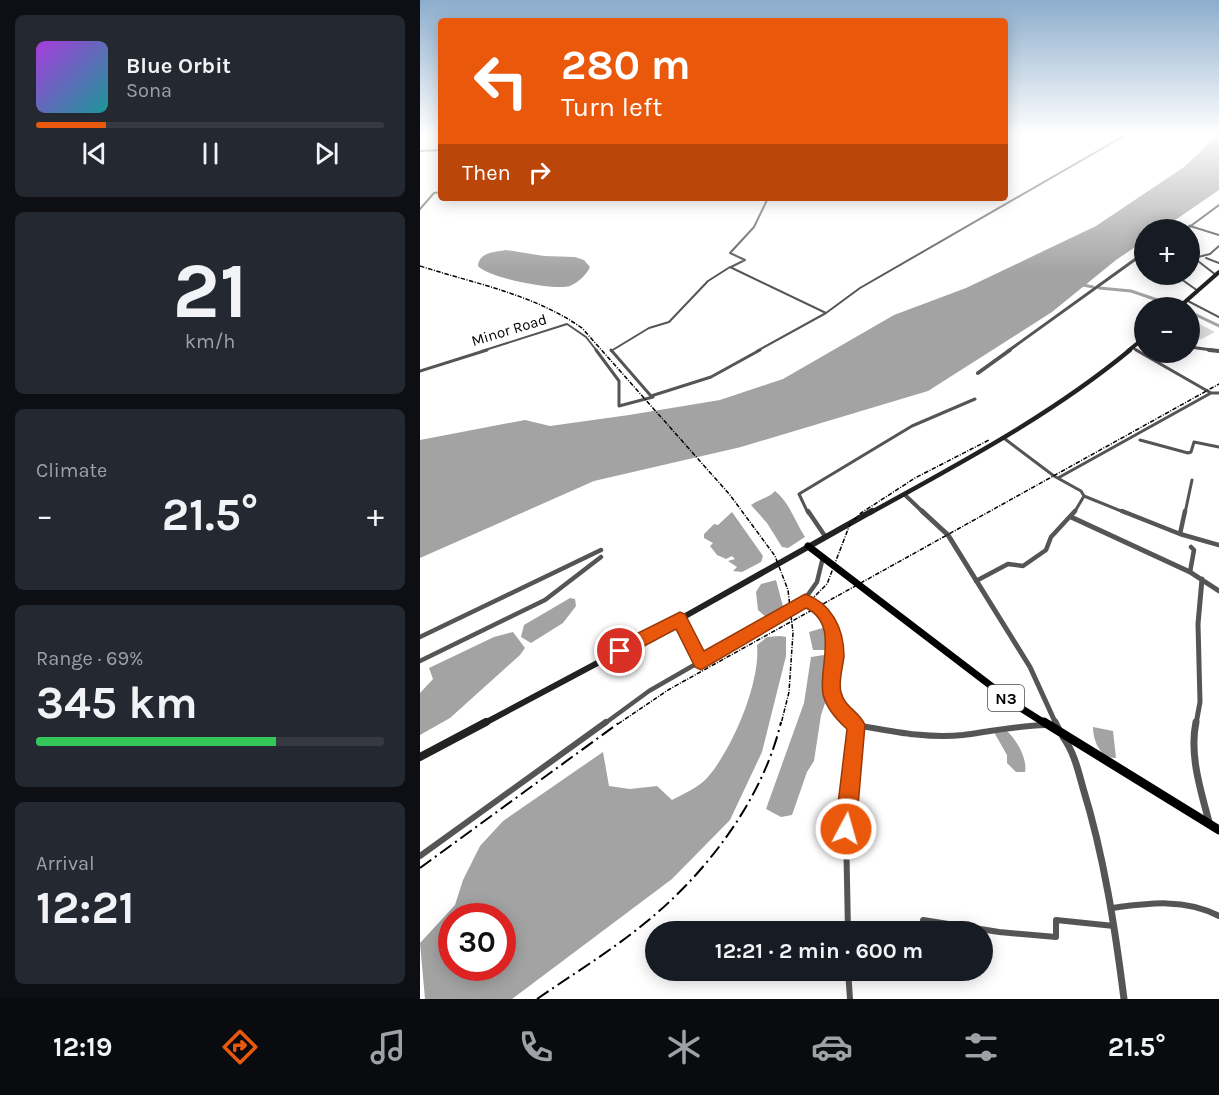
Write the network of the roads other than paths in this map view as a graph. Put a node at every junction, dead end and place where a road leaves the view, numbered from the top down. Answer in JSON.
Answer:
{"nodes":[{"id":1,"x":1048,"y":180,"type":"edge"},
{"id":2,"x":438,"y":192,"type":"edge"},
{"id":3,"x":767,"y":201,"type":"edge"},
{"id":4,"x":1219,"y":205,"type":"edge"},
{"id":5,"x":420,"y":209,"type":"edge"},
{"id":6,"x":1200,"y":219,"type":"edge"},
{"id":7,"x":1200,"y":229,"type":"edge"},
{"id":8,"x":1219,"y":235,"type":"edge"},
{"id":9,"x":1219,"y":246,"type":"edge"},
{"id":10,"x":1210,"y":254,"type":"junction"},
{"id":11,"x":1200,"y":257,"type":"edge"},
{"id":12,"x":1206,"y":258,"type":"junction"},
{"id":13,"x":1134,"y":260,"type":"edge"},
{"id":14,"x":1200,"y":262,"type":"edge"},
{"id":15,"x":1219,"y":263,"type":"edge"},
{"id":16,"x":1200,"y":264,"type":"edge"},
{"id":17,"x":730,"y":267,"type":"junction"},
{"id":18,"x":1218,"y":274,"type":"edge"},
{"id":19,"x":1190,"y":285,"type":"edge"},
{"id":20,"x":1198,"y":291,"type":"junction"},
{"id":21,"x":1190,"y":297,"type":"edge"},
{"id":22,"x":1200,"y":307,"type":"edge"},
{"id":23,"x":826,"y":313,"type":"junction"},
{"id":24,"x":1219,"y":317,"type":"edge"},
{"id":25,"x":1133,"y":348,"type":"edge"},
{"id":26,"x":1200,"y":349,"type":"edge"},
{"id":27,"x":1219,"y":351,"type":"edge"},
{"id":28,"x":1159,"y":363,"type":"edge"},
{"id":29,"x":420,"y":371,"type":"edge"},
{"id":30,"x":978,"y":373,"type":"dead end"},
{"id":31,"x":1211,"y":393,"type":"junction"},
{"id":32,"x":1219,"y":393,"type":"edge"},
{"id":33,"x":661,"y":394,"type":"junction"},
{"id":34,"x":975,"y":399,"type":"dead end"},
{"id":35,"x":1005,"y":439,"type":"junction"},
{"id":36,"x":1140,"y":440,"type":"dead end"},
{"id":37,"x":1219,"y":447,"type":"edge"},
{"id":38,"x":1058,"y":478,"type":"junction"},
{"id":39,"x":1192,"y":480,"type":"dead end"},
{"id":40,"x":905,"y":495,"type":"junction"},
{"id":41,"x":1084,"y":496,"type":"junction"},
{"id":42,"x":1071,"y":517,"type":"junction"},
{"id":43,"x":1180,"y":534,"type":"junction"},
{"id":44,"x":825,"y":536,"type":"junction"},
{"id":45,"x":1219,"y":545,"type":"edge"},
{"id":46,"x":808,"y":546,"type":"junction"},
{"id":47,"x":1191,"y":548,"type":"dead end"},
{"id":48,"x":601,"y":550,"type":"dead end"},
{"id":49,"x":823,"y":556,"type":"junction"},
{"id":50,"x":601,"y":557,"type":"dead end"},
{"id":51,"x":1190,"y":572,"type":"junction"},
{"id":52,"x":1202,"y":579,"type":"junction"},
{"id":53,"x":976,"y":581,"type":"junction"},
{"id":54,"x":1219,"y":591,"type":"edge"},
{"id":55,"x":805,"y":600,"type":"junction"},
{"id":56,"x":680,"y":619,"type":"junction"},
{"id":57,"x":420,"y":637,"type":"edge"},
{"id":58,"x":420,"y":661,"type":"edge"},
{"id":59,"x":701,"y":662,"type":"junction"},
{"id":60,"x":856,"y":725,"type":"junction"},
{"id":61,"x":1046,"y":725,"type":"junction"},
{"id":62,"x":1060,"y":734,"type":"junction"},
{"id":63,"x":420,"y":757,"type":"edge"},
{"id":64,"x":1210,"y":825,"type":"junction"},
{"id":65,"x":1219,"y":830,"type":"edge"},
{"id":66,"x":420,"y":856,"type":"edge"},
{"id":67,"x":1111,"y":908,"type":"junction"},
{"id":68,"x":1219,"y":916,"type":"edge"},
{"id":69,"x":923,"y":920,"type":"dead end"},
{"id":70,"x":848,"y":921,"type":"edge"},
{"id":71,"x":926,"y":921,"type":"edge"},
{"id":72,"x":1115,"y":926,"type":"junction"},
{"id":73,"x":993,"y":932,"type":"edge"},
{"id":74,"x":848,"y":981,"type":"edge"},
{"id":75,"x":849,"y":999,"type":"edge"},
{"id":76,"x":1125,"y":999,"type":"edge"}],
"edges":[{"from":1,"to":23,"type":"street"},
{"from":2,"to":5,"type":"street"},
{"from":3,"to":17,"type":"street"},
{"from":4,"to":6,"type":"street"},
{"from":7,"to":8,"type":"street"},
{"from":9,"to":10,"type":"street"},
{"from":10,"to":11,"type":"street"},
{"from":10,"to":12,"type":"street"},
{"from":12,"to":14,"type":"street"},
{"from":12,"to":15,"type":"street"},
{"from":13,"to":30,"type":"street"},
{"from":16,"to":18,"type":"street"},
{"from":17,"to":23,"type":"street"},
{"from":17,"to":33,"type":"street"},
{"from":18,"to":20,"type":"main road"},
{"from":19,"to":20,"type":"street"},
{"from":20,"to":21,"type":"main road"},
{"from":22,"to":24,"type":"street"},
{"from":23,"to":33,"type":"street"},
{"from":25,"to":35,"type":"main road"},
{"from":26,"to":27,"type":"street"},
{"from":28,"to":31,"type":"street"},
{"from":29,"to":33,"type":"street","name":"Minor Road"},
{"from":31,"to":32,"type":"street"},
{"from":31,"to":38,"type":"street"},
{"from":34,"to":44,"type":"street"},
{"from":35,"to":38,"type":"street"},
{"from":35,"to":40,"type":"main road"},
{"from":36,"to":37,"type":"street"},
{"from":38,"to":41,"type":"street"},
{"from":39,"to":43,"type":"street"},
{"from":40,"to":44,"type":"main road"},
{"from":40,"to":53,"type":"street"},
{"from":41,"to":42,"type":"street"},
{"from":41,"to":43,"type":"street"},
{"from":42,"to":51,"type":"street"},
{"from":42,"to":53,"type":"street"},
{"from":43,"to":45,"type":"street"},
{"from":44,"to":46,"type":"main road"},
{"from":46,"to":49,"type":"highway","number":"N3"},
{"from":46,"to":56,"type":"main road"},
{"from":47,"to":51,"type":"street"},
{"from":48,"to":57,"type":"street"},
{"from":49,"to":55,"type":"street"},
{"from":49,"to":61,"type":"highway","number":"N3"},
{"from":50,"to":58,"type":"street"},
{"from":51,"to":52,"type":"street"},
{"from":52,"to":54,"type":"street"},
{"from":52,"to":64,"type":"street"},
{"from":53,"to":62,"type":"street"},
{"from":55,"to":59,"type":"street"},
{"from":55,"to":60,"type":"street"},
{"from":56,"to":59,"type":"street"},
{"from":56,"to":63,"type":"main road"},
{"from":59,"to":66,"type":"street"},
{"from":60,"to":61,"type":"street"},
{"from":60,"to":70,"type":"street"},
{"from":61,"to":62,"type":"highway","number":"N3"},
{"from":62,"to":64,"type":"highway","number":"N3"},
{"from":62,"to":67,"type":"street"},
{"from":64,"to":65,"type":"highway","number":"N3"},
{"from":67,"to":68,"type":"street"},
{"from":67,"to":72,"type":"street"},
{"from":69,"to":71,"type":"street"},
{"from":72,"to":73,"type":"street"},
{"from":72,"to":76,"type":"street"},
{"from":74,"to":75,"type":"street"}]}
